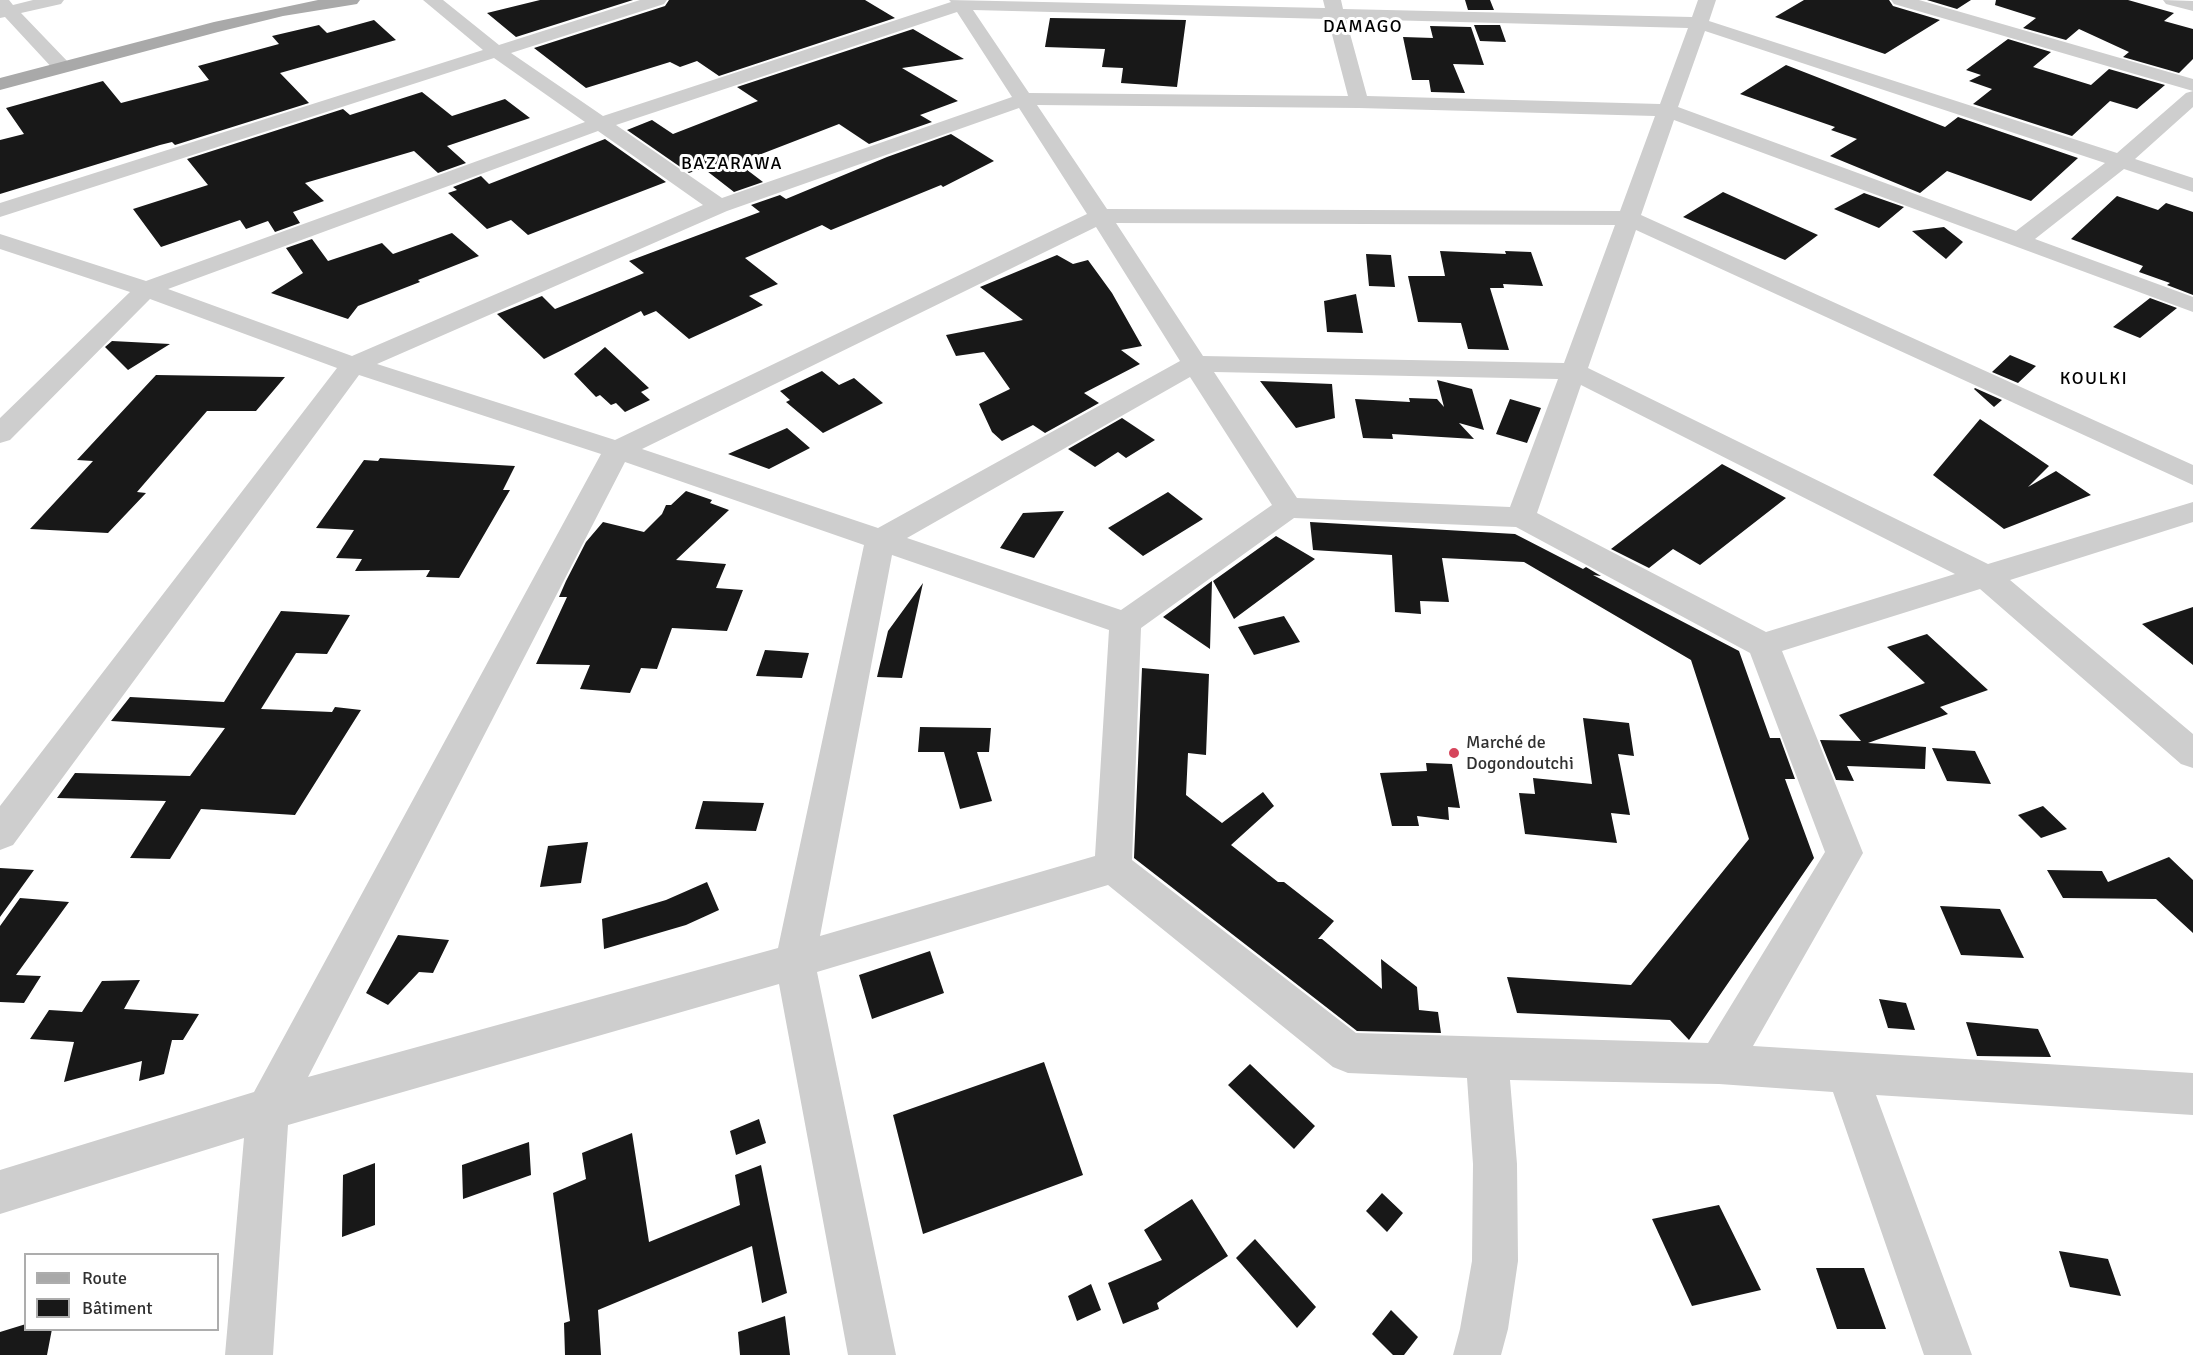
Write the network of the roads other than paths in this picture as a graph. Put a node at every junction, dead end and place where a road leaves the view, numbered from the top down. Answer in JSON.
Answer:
{"nodes":[{"id":1,"x":55,"y":0,"type":"edge"},
{"id":2,"x":351,"y":0,"type":"edge"},
{"id":3,"x":432,"y":0,"type":"edge"},
{"id":4,"x":658,"y":0,"type":"edge"},
{"id":5,"x":1707,"y":0,"type":"edge"},
{"id":6,"x":1900,"y":0,"type":"edge"},
{"id":7,"x":2172,"y":0,"type":"edge"},
{"id":8,"x":960,"y":2,"type":"edge"},
{"id":9,"x":1333,"y":6,"type":"edge"},
{"id":10,"x":2193,"y":6,"type":"edge"},
{"id":11,"x":3,"y":8,"type":"edge"},
{"id":12,"x":1698,"y":23,"type":"junction"},
{"id":13,"x":496,"y":51,"type":"junction"},
{"id":14,"x":62,"y":67,"type":"junction"},
{"id":15,"x":0,"y":84,"type":"edge"},
{"id":16,"x":2193,"y":85,"type":"edge"},
{"id":17,"x":2193,"y":97,"type":"edge"},
{"id":18,"x":1024,"y":99,"type":"junction"},
{"id":19,"x":1359,"y":102,"type":"junction"},
{"id":20,"x":1667,"y":110,"type":"junction"},
{"id":21,"x":601,"y":123,"type":"junction"},
{"id":22,"x":2121,"y":161,"type":"junction"},
{"id":23,"x":2193,"y":185,"type":"edge"},
{"id":24,"x":719,"y":206,"type":"junction"},
{"id":25,"x":0,"y":210,"type":"edge"},
{"id":26,"x":1100,"y":216,"type":"junction"},
{"id":27,"x":1628,"y":218,"type":"junction"},
{"id":28,"x":2020,"y":239,"type":"junction"},
{"id":29,"x":0,"y":241,"type":"edge"},
{"id":30,"x":146,"y":289,"type":"junction"},
{"id":31,"x":2193,"y":305,"type":"edge"},
{"id":32,"x":1194,"y":364,"type":"junction"},
{"id":33,"x":354,"y":365,"type":"junction"},
{"id":34,"x":1573,"y":371,"type":"junction"},
{"id":35,"x":0,"y":434,"type":"edge"},
{"id":36,"x":617,"y":450,"type":"junction"},
{"id":37,"x":2193,"y":476,"type":"edge"},
{"id":38,"x":1288,"y":508,"type":"junction"},
{"id":39,"x":2193,"y":512,"type":"edge"},
{"id":40,"x":1521,"y":517,"type":"junction"},
{"id":41,"x":880,"y":540,"type":"junction"},
{"id":42,"x":1985,"y":576,"type":"junction"},
{"id":43,"x":1125,"y":623,"type":"junction"},
{"id":44,"x":1763,"y":645,"type":"junction"},
{"id":45,"x":2193,"y":754,"type":"edge"},
{"id":46,"x":0,"y":834,"type":"edge"},
{"id":47,"x":1113,"y":867,"type":"junction"},
{"id":48,"x":795,"y":961,"type":"junction"},
{"id":49,"x":1487,"y":1059,"type":"junction"},
{"id":50,"x":1719,"y":1064,"type":"junction"},
{"id":51,"x":1847,"y":1072,"type":"junction"},
{"id":52,"x":2193,"y":1094,"type":"edge"},
{"id":53,"x":268,"y":1109,"type":"junction"},
{"id":54,"x":0,"y":1192,"type":"edge"},
{"id":55,"x":249,"y":1355,"type":"edge"},
{"id":56,"x":872,"y":1355,"type":"edge"},
{"id":57,"x":1477,"y":1355,"type":"edge"},
{"id":58,"x":1948,"y":1355,"type":"edge"}],
"edges":[{"from":1,"to":11,"type":"street"},
{"from":2,"to":14,"type":"main road"},
{"from":3,"to":13,"type":"street"},
{"from":4,"to":13,"type":"street"},
{"from":5,"to":12,"type":"street"},
{"from":6,"to":16,"type":"street"},
{"from":7,"to":10,"type":"street"},
{"from":8,"to":9,"type":"street"},
{"from":8,"to":18,"type":"street"},
{"from":8,"to":21,"type":"street"},
{"from":9,"to":12,"type":"street"},
{"from":9,"to":19,"type":"street"},
{"from":11,"to":14,"type":"street"},
{"from":12,"to":20,"type":"street"},
{"from":12,"to":22,"type":"street"},
{"from":13,"to":21,"type":"street"},
{"from":13,"to":25,"type":"street"},
{"from":14,"to":15,"type":"main road"},
{"from":17,"to":22,"type":"street"},
{"from":18,"to":19,"type":"street"},
{"from":18,"to":24,"type":"street"},
{"from":18,"to":26,"type":"street"},
{"from":19,"to":20,"type":"street"},
{"from":20,"to":27,"type":"street"},
{"from":20,"to":28,"type":"street"},
{"from":21,"to":24,"type":"street"},
{"from":21,"to":30,"type":"street"},
{"from":22,"to":23,"type":"street"},
{"from":22,"to":28,"type":"street"},
{"from":24,"to":33,"type":"street"},
{"from":26,"to":27,"type":"street"},
{"from":26,"to":32,"type":"street"},
{"from":26,"to":36,"type":"street"},
{"from":27,"to":34,"type":"street"},
{"from":27,"to":37,"type":"street"},
{"from":28,"to":31,"type":"street"},
{"from":29,"to":30,"type":"street"},
{"from":30,"to":33,"type":"street"},
{"from":30,"to":35,"type":"street"},
{"from":32,"to":34,"type":"street"},
{"from":32,"to":38,"type":"street"},
{"from":32,"to":41,"type":"street"},
{"from":33,"to":36,"type":"street"},
{"from":33,"to":46,"type":"street"},
{"from":34,"to":40,"type":"street"},
{"from":34,"to":42,"type":"street"},
{"from":36,"to":41,"type":"street"},
{"from":36,"to":53,"type":"street"},
{"from":38,"to":40,"type":"street"},
{"from":38,"to":43,"type":"street"},
{"from":39,"to":42,"type":"street"},
{"from":40,"to":44,"type":"street"},
{"from":41,"to":43,"type":"street"},
{"from":41,"to":48,"type":"street"},
{"from":42,"to":44,"type":"street"},
{"from":42,"to":45,"type":"street"},
{"from":43,"to":47,"type":"street"},
{"from":44,"to":50,"type":"street"},
{"from":47,"to":48,"type":"street"},
{"from":47,"to":49,"type":"street"},
{"from":48,"to":53,"type":"street"},
{"from":48,"to":56,"type":"street"},
{"from":49,"to":50,"type":"street"},
{"from":49,"to":57,"type":"street"},
{"from":50,"to":51,"type":"street"},
{"from":51,"to":52,"type":"street"},
{"from":51,"to":58,"type":"street"},
{"from":53,"to":54,"type":"street"},
{"from":53,"to":55,"type":"street"}]}
